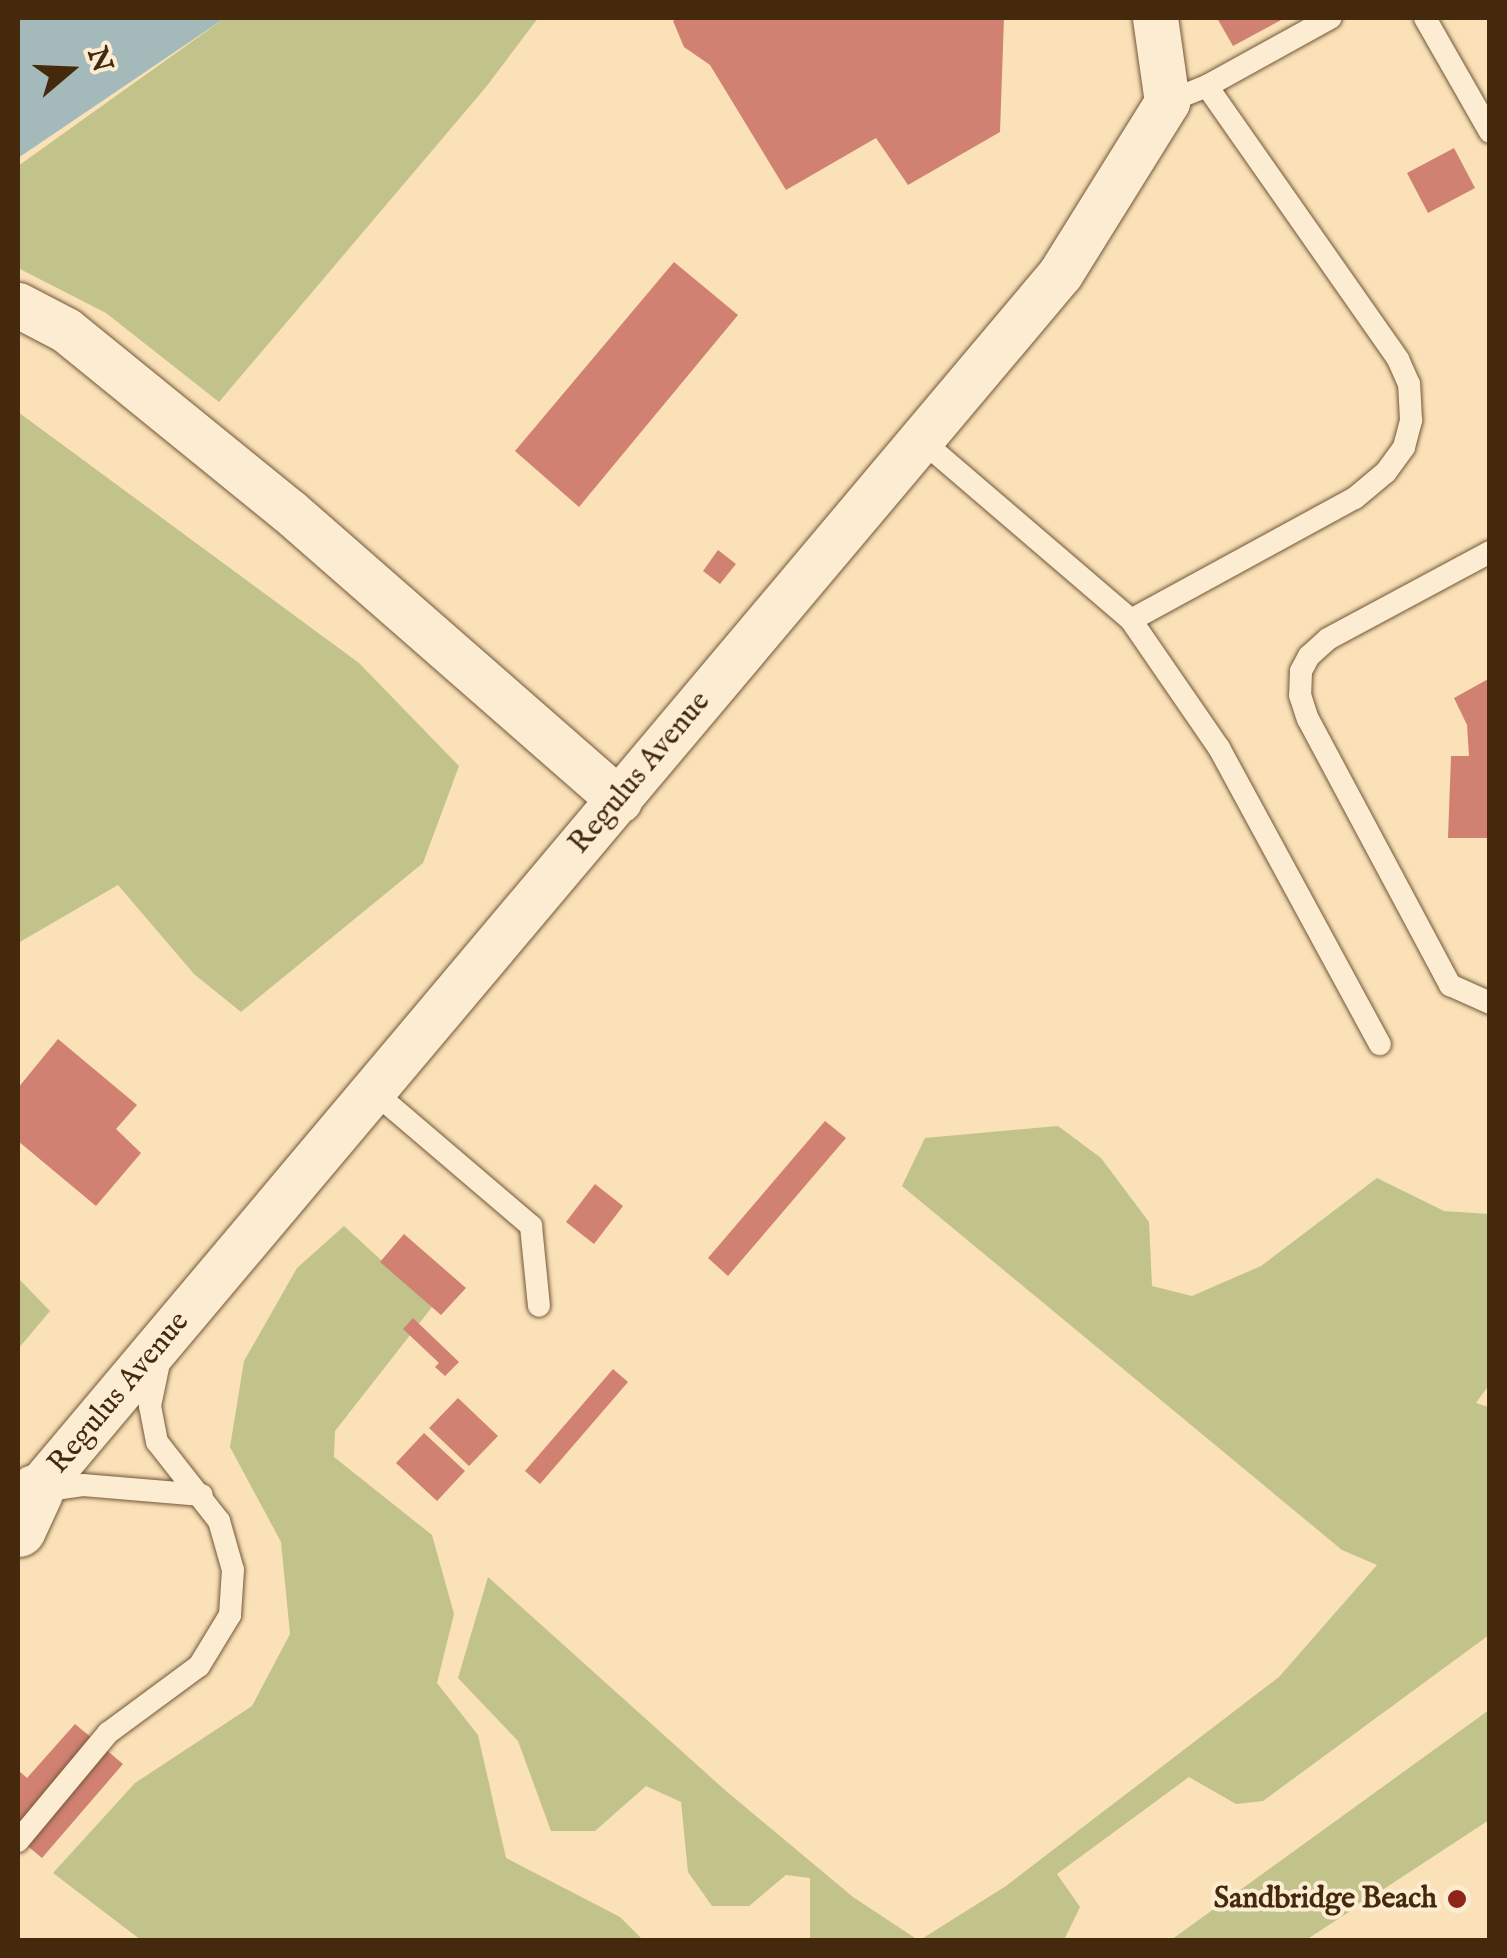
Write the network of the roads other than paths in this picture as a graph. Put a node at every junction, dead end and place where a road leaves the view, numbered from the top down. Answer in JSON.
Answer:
{"nodes":[{"id":1,"x":1156,"y":18,"type":"edge"},
{"id":2,"x":1330,"y":18,"type":"edge"},
{"id":3,"x":1425,"y":18,"type":"edge"},
{"id":4,"x":1187,"y":94,"type":"junction"},
{"id":5,"x":1490,"y":132,"type":"edge"},
{"id":6,"x":18,"y":304,"type":"edge"},
{"id":7,"x":920,"y":440,"type":"junction"},
{"id":8,"x":1490,"y":552,"type":"edge"},
{"id":9,"x":1131,"y":620,"type":"junction"},
{"id":10,"x":619,"y":800,"type":"junction"},
{"id":11,"x":1490,"y":1003,"type":"edge"},
{"id":12,"x":1380,"y":1044,"type":"dead end"},
{"id":13,"x":374,"y":1091,"type":"junction"},
{"id":14,"x":538,"y":1306,"type":"dead end"},
{"id":15,"x":164,"y":1341,"type":"junction"},
{"id":16,"x":202,"y":1495,"type":"junction"},
{"id":17,"x":23,"y":1510,"type":"edge"},
{"id":18,"x":18,"y":1841,"type":"edge"}],
"edges":[{"from":1,"to":4,"type":"street"},
{"from":2,"to":4,"type":"lane"},
{"from":3,"to":5,"type":"lane"},
{"from":4,"to":7,"type":"street","name":"Regulus Avenue"},
{"from":4,"to":9,"type":"lane"},
{"from":6,"to":10,"type":"street"},
{"from":7,"to":9,"type":"lane"},
{"from":7,"to":10,"type":"street","name":"Regulus Avenue"},
{"from":8,"to":11,"type":"lane"},
{"from":9,"to":12,"type":"lane"},
{"from":10,"to":13,"type":"street","name":"Regulus Avenue"},
{"from":13,"to":14,"type":"lane"},
{"from":13,"to":15,"type":"street","name":"Regulus Avenue"},
{"from":15,"to":16,"type":"lane"},
{"from":15,"to":17,"type":"street","name":"Regulus Avenue"},
{"from":16,"to":17,"type":"lane"},
{"from":16,"to":18,"type":"lane"}]}
